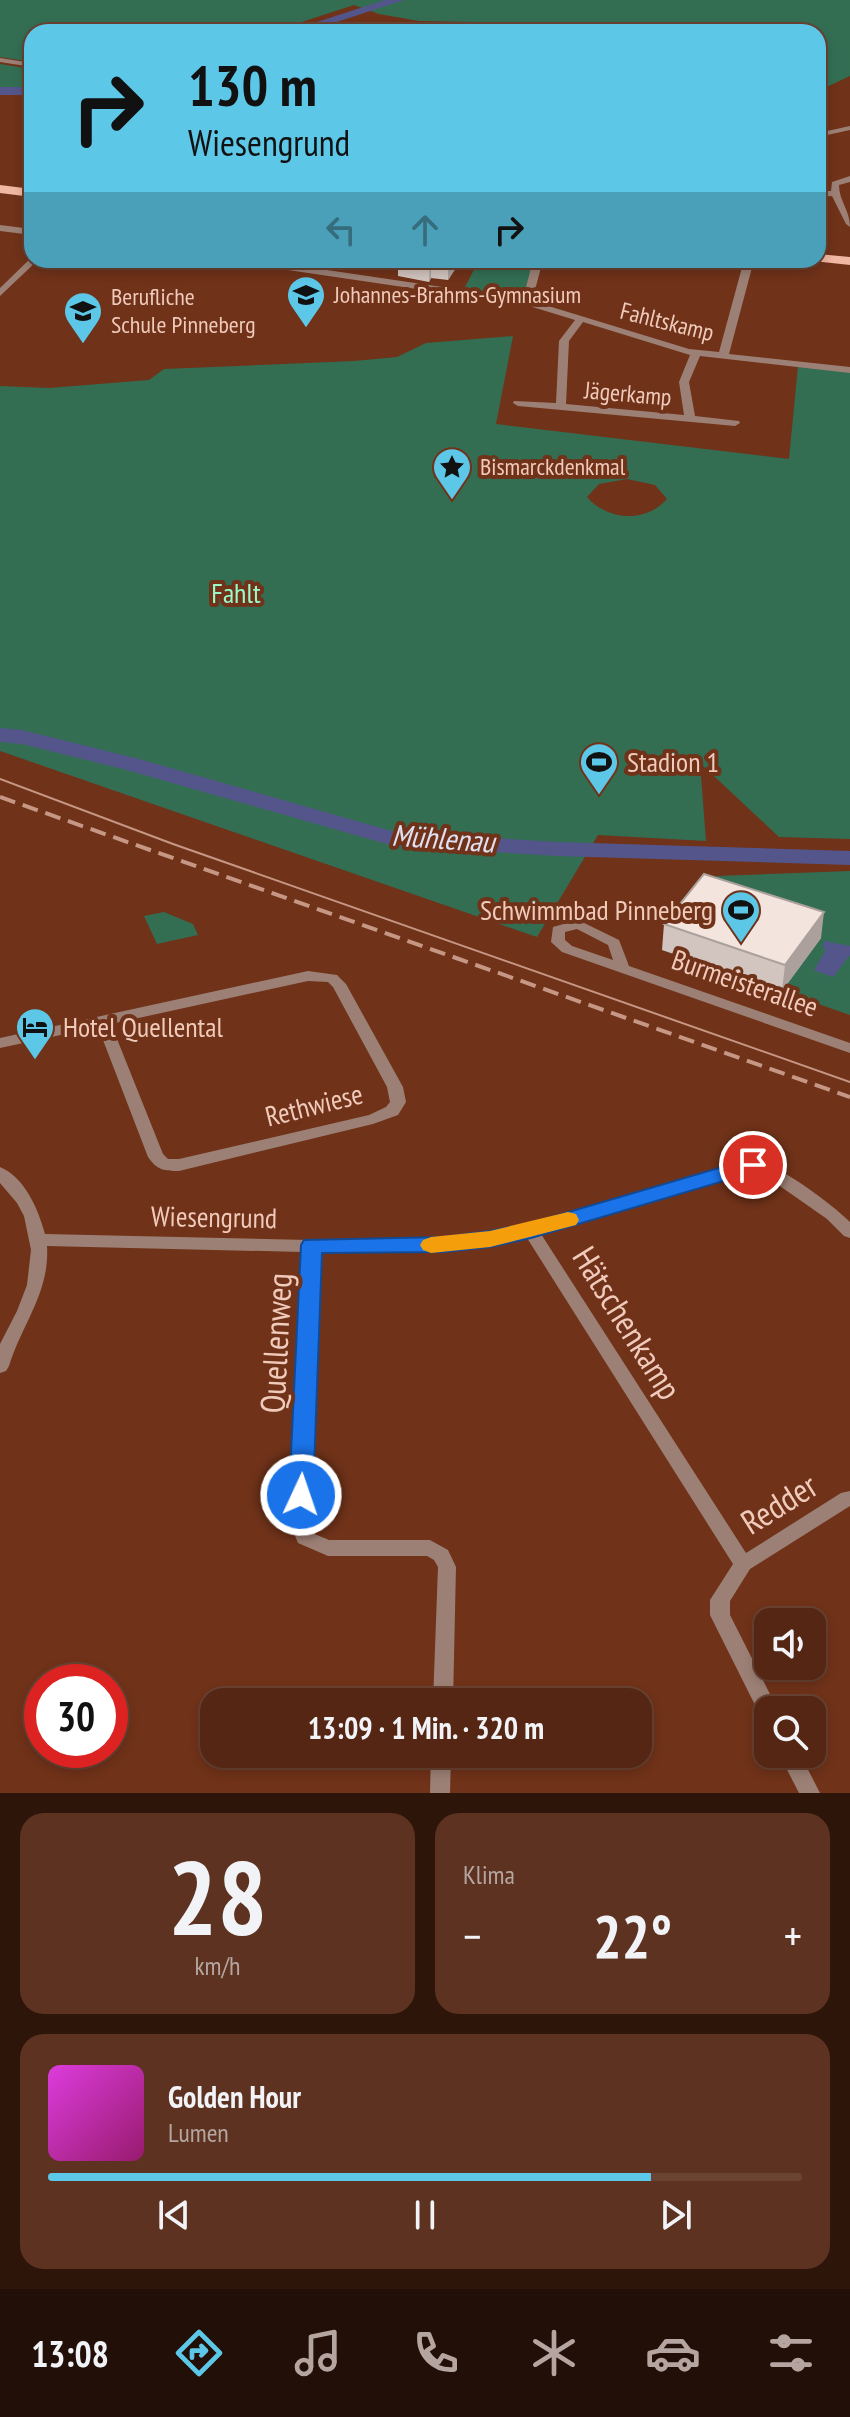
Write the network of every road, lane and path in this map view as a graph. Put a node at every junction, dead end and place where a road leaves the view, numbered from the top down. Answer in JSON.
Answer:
{"nodes":[{"id":1,"x":0,"y":60,"type":"edge"},
{"id":2,"x":24,"y":64,"type":"edge"},
{"id":3,"x":850,"y":128,"type":"edge"},
{"id":4,"x":826,"y":133,"type":"edge"},
{"id":5,"x":850,"y":179,"type":"edge"},
{"id":6,"x":0,"y":189,"type":"edge"},
{"id":7,"x":24,"y":192,"type":"edge"},
{"id":8,"x":826,"y":195,"type":"edge"},
{"id":9,"x":837,"y":196,"type":"junction"},
{"id":10,"x":850,"y":200,"type":"edge"},
{"id":11,"x":850,"y":224,"type":"edge"},
{"id":12,"x":0,"y":228,"type":"edge"},
{"id":13,"x":24,"y":231,"type":"edge"},
{"id":14,"x":826,"y":259,"type":"edge"},
{"id":15,"x":850,"y":261,"type":"edge"},
{"id":16,"x":25,"y":268,"type":"edge"},
{"id":17,"x":295,"y":268,"type":"edge"},
{"id":18,"x":536,"y":268,"type":"edge"},
{"id":19,"x":747,"y":268,"type":"edge"},
{"id":20,"x":0,"y":293,"type":"edge"},
{"id":21,"x":527,"y":302,"type":"junction"},
{"id":22,"x":581,"y":318,"type":"junction"},
{"id":23,"x":696,"y":353,"type":"junction"},
{"id":24,"x":723,"y":356,"type":"junction"},
{"id":25,"x":850,"y":370,"type":"edge"},
{"id":26,"x":518,"y":403,"type":"dead end"},
{"id":27,"x":561,"y":407,"type":"junction"},
{"id":28,"x":690,"y":420,"type":"junction"},
{"id":29,"x":735,"y":423,"type":"dead end"},
{"id":30,"x":623,"y":968,"type":"dead end"},
{"id":31,"x":103,"y":1021,"type":"junction"},
{"id":32,"x":0,"y":1043,"type":"edge"},
{"id":33,"x":850,"y":1048,"type":"edge"},
{"id":34,"x":0,"y":1173,"type":"edge"},
{"id":35,"x":531,"y":1231,"type":"junction"},
{"id":36,"x":850,"y":1232,"type":"edge"},
{"id":37,"x":39,"y":1240,"type":"junction"},
{"id":38,"x":312,"y":1245,"type":"junction"},
{"id":39,"x":0,"y":1366,"type":"edge"},
{"id":40,"x":848,"y":1498,"type":"dead end"},
{"id":41,"x":743,"y":1564,"type":"junction"},
{"id":42,"x":443,"y":1688,"type":"edge"},
{"id":43,"x":760,"y":1696,"type":"edge"},
{"id":44,"x":441,"y":1768,"type":"edge"},
{"id":45,"x":797,"y":1768,"type":"edge"},
{"id":46,"x":440,"y":1793,"type":"edge"},
{"id":47,"x":810,"y":1793,"type":"edge"}],
"edges":[{"from":1,"to":2,"type":"street"},
{"from":3,"to":4,"type":"street"},
{"from":5,"to":9,"type":"street"},
{"from":6,"to":7,"type":"main road"},
{"from":8,"to":9,"type":"street"},
{"from":9,"to":10,"type":"street"},
{"from":9,"to":11,"type":"street"},
{"from":12,"to":13,"type":"street"},
{"from":14,"to":15,"type":"main road"},
{"from":16,"to":20,"type":"street"},
{"from":17,"to":21,"type":"street","name":"Fahltskamp"},
{"from":18,"to":21,"type":"street"},
{"from":19,"to":24,"type":"street"},
{"from":21,"to":22,"type":"street","name":"Fahltskamp"},
{"from":22,"to":23,"type":"street","name":"Fahltskamp"},
{"from":22,"to":27,"type":"street","name":"Jägerkamp"},
{"from":23,"to":24,"type":"street","name":"Fahltskamp"},
{"from":23,"to":28,"type":"street","name":"Jägerkamp"},
{"from":24,"to":25,"type":"street","name":"Fahltskamp"},
{"from":26,"to":27,"type":"street","name":"Jägerkamp"},
{"from":27,"to":28,"type":"street","name":"Jägerkamp"},
{"from":28,"to":29,"type":"street","name":"Jägerkamp"},
{"from":30,"to":33,"type":"street","name":"Burmeisterallee"},
{"from":31,"to":31,"type":"street","name":"Rethwiese"},
{"from":31,"to":32,"type":"street","name":"Rethwiese"},
{"from":34,"to":37,"type":"street"},
{"from":35,"to":36,"type":"street","name":"Hätschenkamp"},
{"from":35,"to":38,"type":"street","name":"Wiesengrund"},
{"from":35,"to":41,"type":"street","name":"Hätschenkamp"},
{"from":37,"to":38,"type":"street","name":"Wiesengrund"},
{"from":37,"to":39,"type":"street"},
{"from":38,"to":42,"type":"street","name":"Quellenweg"},
{"from":40,"to":41,"type":"street","name":"Redder"},
{"from":41,"to":43,"type":"street"},
{"from":44,"to":46,"type":"street"},
{"from":45,"to":47,"type":"street"}]}
